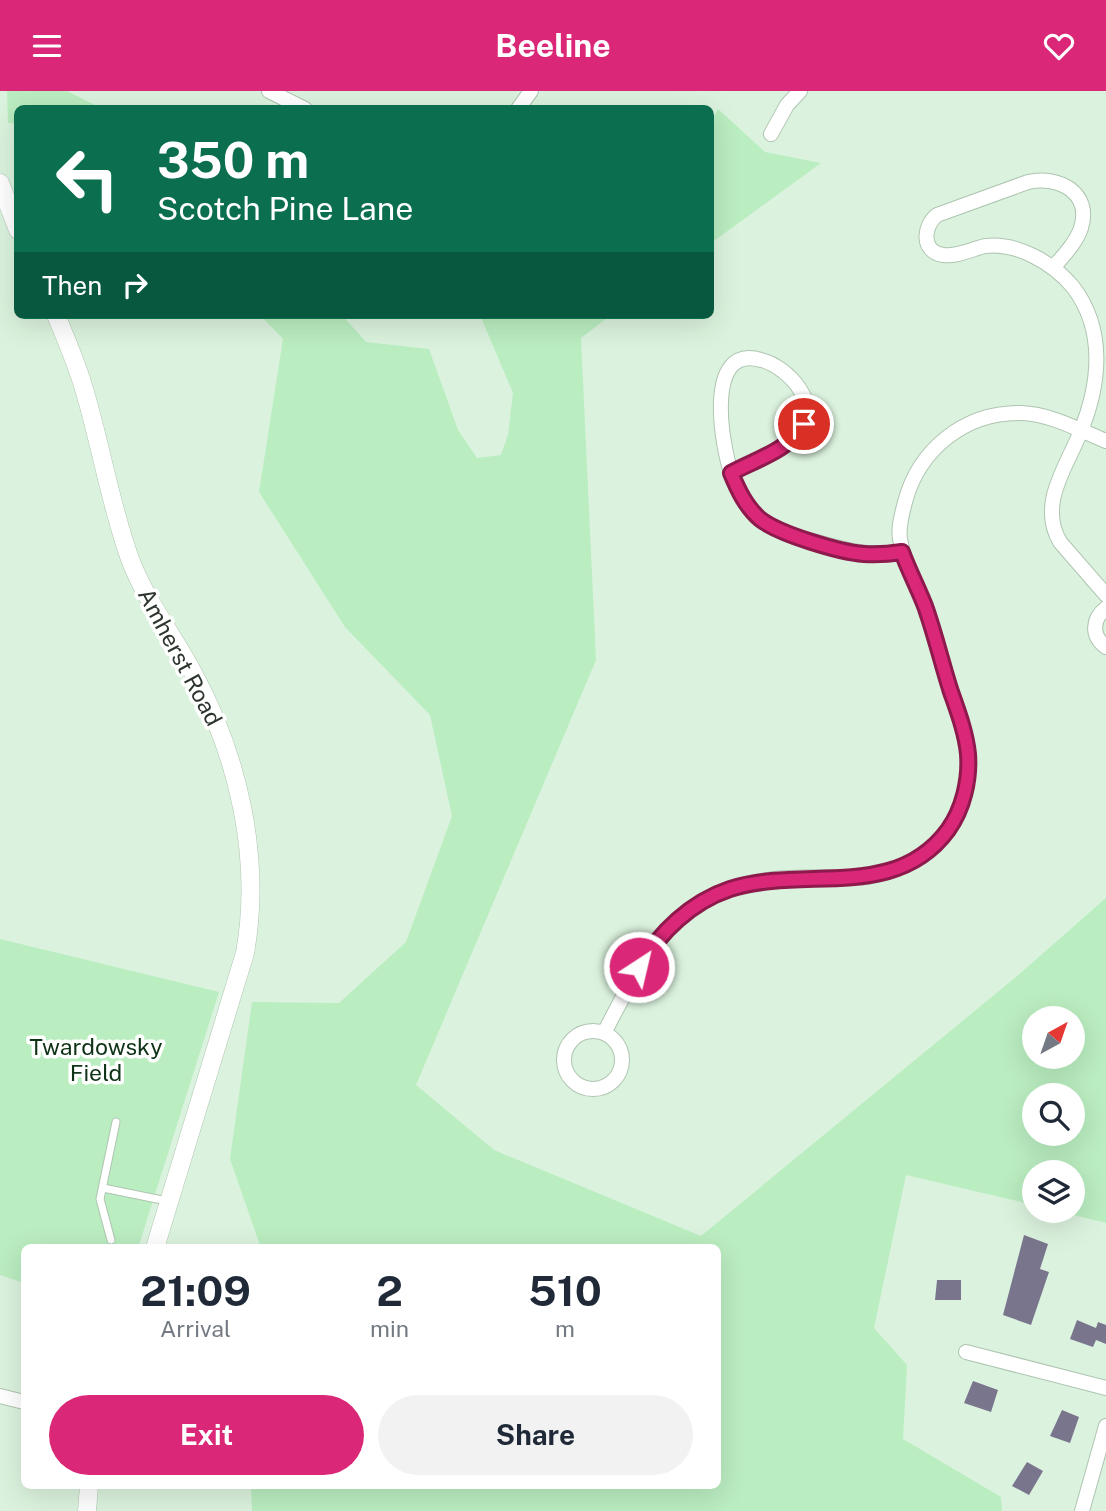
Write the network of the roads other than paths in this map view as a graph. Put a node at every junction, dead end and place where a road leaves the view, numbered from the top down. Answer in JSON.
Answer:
{"nodes":[{"id":1,"x":269,"y":91,"type":"edge"},
{"id":2,"x":800,"y":91,"type":"edge"},
{"id":3,"x":297,"y":105,"type":"edge"},
{"id":4,"x":771,"y":134,"type":"dead end"},
{"id":5,"x":0,"y":184,"type":"edge"},
{"id":6,"x":14,"y":220,"type":"edge"},
{"id":7,"x":1053,"y":268,"type":"junction"},
{"id":8,"x":58,"y":319,"type":"edge"},
{"id":9,"x":1081,"y":431,"type":"junction"},
{"id":10,"x":1106,"y":441,"type":"edge"},
{"id":11,"x":731,"y":473,"type":"junction"},
{"id":12,"x":902,"y":552,"type":"junction"},
{"id":13,"x":1106,"y":595,"type":"edge"},
{"id":14,"x":1106,"y":608,"type":"edge"},
{"id":15,"x":1106,"y":647,"type":"edge"},
{"id":16,"x":604,"y":1033,"type":"junction"},
{"id":17,"x":116,"y":1122,"type":"dead end"},
{"id":18,"x":103,"y":1188,"type":"junction"},
{"id":19,"x":169,"y":1201,"type":"junction"},
{"id":20,"x":111,"y":1240,"type":"dead end"},
{"id":21,"x":156,"y":1244,"type":"edge"},
{"id":22,"x":966,"y":1352,"type":"dead end"},
{"id":23,"x":1106,"y":1388,"type":"edge"},
{"id":24,"x":0,"y":1396,"type":"edge"},
{"id":25,"x":21,"y":1401,"type":"edge"},
{"id":26,"x":1106,"y":1426,"type":"edge"},
{"id":27,"x":89,"y":1489,"type":"edge"},
{"id":28,"x":87,"y":1511,"type":"edge"},
{"id":29,"x":1082,"y":1511,"type":"edge"}],
"edges":[{"from":1,"to":3,"type":"street"},
{"from":2,"to":4,"type":"street"},
{"from":5,"to":6,"type":"street"},
{"from":7,"to":7,"type":"street"},
{"from":7,"to":9,"type":"street"},
{"from":8,"to":19,"type":"street","name":"Amherst Road"},
{"from":9,"to":10,"type":"street"},
{"from":9,"to":12,"type":"street"},
{"from":9,"to":13,"type":"street"},
{"from":11,"to":11,"type":"street"},
{"from":11,"to":12,"type":"street"},
{"from":12,"to":16,"type":"street"},
{"from":14,"to":15,"type":"street"},
{"from":16,"to":16,"type":"street"},
{"from":17,"to":18,"type":"lane"},
{"from":18,"to":19,"type":"lane"},
{"from":18,"to":20,"type":"lane"},
{"from":19,"to":21,"type":"street","name":"Amherst Road"},
{"from":22,"to":23,"type":"street"},
{"from":24,"to":25,"type":"street"},
{"from":26,"to":29,"type":"street"},
{"from":27,"to":28,"type":"street"}]}
